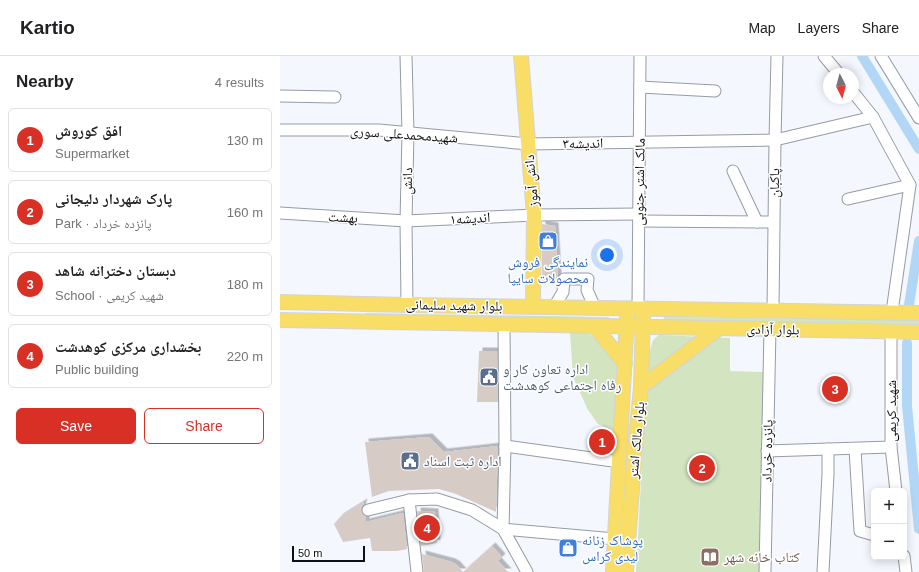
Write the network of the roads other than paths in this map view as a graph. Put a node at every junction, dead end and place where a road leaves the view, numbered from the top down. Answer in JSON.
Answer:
{"nodes":[{"id":1,"x":406,"y":56,"type":"edge"},
{"id":2,"x":521,"y":56,"type":"edge"},
{"id":3,"x":640,"y":56,"type":"edge"},
{"id":4,"x":777,"y":56,"type":"edge"},
{"id":5,"x":824,"y":56,"type":"edge"},
{"id":6,"x":881,"y":56,"type":"edge"},
{"id":7,"x":834,"y":68,"type":"edge"},
{"id":8,"x":640,"y":87,"type":"junction"},
{"id":9,"x":715,"y":90,"type":"dead end"},
{"id":10,"x":280,"y":96,"type":"edge"},
{"id":11,"x":335,"y":97,"type":"dead end"},
{"id":12,"x":859,"y":99,"type":"edge"},
{"id":13,"x":873,"y":116,"type":"junction"},
{"id":14,"x":919,"y":118,"type":"edge"},
{"id":15,"x":280,"y":130,"type":"edge"},
{"id":16,"x":408,"y":133,"type":"junction"},
{"id":17,"x":775,"y":140,"type":"junction"},
{"id":18,"x":639,"y":142,"type":"junction"},
{"id":19,"x":528,"y":144,"type":"junction"},
{"id":20,"x":733,"y":171,"type":"dead end"},
{"id":21,"x":910,"y":185,"type":"junction"},
{"id":22,"x":848,"y":199,"type":"dead end"},
{"id":23,"x":280,"y":213,"type":"edge"},
{"id":24,"x":534,"y":215,"type":"junction"},
{"id":25,"x":639,"y":218,"type":"junction"},
{"id":26,"x":406,"y":221,"type":"junction"},
{"id":27,"x":757,"y":222,"type":"junction"},
{"id":28,"x":773,"y":222,"type":"junction"},
{"id":29,"x":280,"y":302,"type":"edge"},
{"id":30,"x":354,"y":303,"type":"junction"},
{"id":31,"x":407,"y":305,"type":"junction"},
{"id":32,"x":533,"y":306,"type":"junction"},
{"id":33,"x":554,"y":307,"type":"junction"},
{"id":34,"x":595,"y":308,"type":"junction"},
{"id":35,"x":636,"y":308,"type":"junction"},
{"id":36,"x":773,"y":310,"type":"junction"},
{"id":37,"x":892,"y":312,"type":"junction"},
{"id":38,"x":919,"y":312,"type":"edge"},
{"id":39,"x":280,"y":320,"type":"edge"},
{"id":40,"x":354,"y":323,"type":"junction"},
{"id":41,"x":504,"y":325,"type":"junction"},
{"id":42,"x":627,"y":326,"type":"junction"},
{"id":43,"x":643,"y":326,"type":"junction"},
{"id":44,"x":595,"y":327,"type":"junction"},
{"id":45,"x":718,"y":329,"type":"junction"},
{"id":46,"x":770,"y":329,"type":"junction"},
{"id":47,"x":891,"y":332,"type":"junction"},
{"id":48,"x":919,"y":332,"type":"edge"},
{"id":49,"x":625,"y":364,"type":"junction"},
{"id":50,"x":641,"y":387,"type":"junction"},
{"id":51,"x":505,"y":446,"type":"junction"},
{"id":52,"x":891,"y":447,"type":"junction"},
{"id":53,"x":628,"y":448,"type":"junction"},
{"id":54,"x":828,"y":449,"type":"junction"},
{"id":55,"x":855,"y":449,"type":"junction"},
{"id":56,"x":767,"y":451,"type":"junction"},
{"id":57,"x":620,"y":462,"type":"junction"},
{"id":58,"x":896,"y":488,"type":"edge"},
{"id":59,"x":409,"y":500,"type":"junction"},
{"id":60,"x":368,"y":510,"type":"dead end"},
{"id":61,"x":503,"y":529,"type":"junction"},
{"id":62,"x":871,"y":534,"type":"edge"},
{"id":63,"x":615,"y":539,"type":"junction"},
{"id":64,"x":904,"y":560,"type":"edge"},
{"id":65,"x":417,"y":572,"type":"edge"},
{"id":66,"x":527,"y":572,"type":"edge"},
{"id":67,"x":613,"y":572,"type":"edge"},
{"id":68,"x":626,"y":572,"type":"edge"},
{"id":69,"x":766,"y":572,"type":"edge"},
{"id":70,"x":823,"y":572,"type":"edge"},
{"id":71,"x":906,"y":572,"type":"edge"}],
"edges":[{"from":1,"to":16,"type":"street","name":"دانش"},
{"from":2,"to":19,"type":"main road","name":"دانش آموز"},
{"from":3,"to":8,"type":"street","name":"مالک اشتر جنوبی"},
{"from":4,"to":17,"type":"street","name":"پاکبان"},
{"from":5,"to":7,"type":"street"},
{"from":6,"to":14,"type":"street"},
{"from":8,"to":9,"type":"street"},
{"from":8,"to":18,"type":"street","name":"مالک اشتر جنوبی"},
{"from":10,"to":11,"type":"street"},
{"from":12,"to":13,"type":"street"},
{"from":13,"to":17,"type":"street","name":"اندیشه۳"},
{"from":13,"to":21,"type":"street"},
{"from":15,"to":16,"type":"street","name":"شهیدمحمدعلی سوری"},
{"from":16,"to":19,"type":"street","name":"شهیدمحمدعلی سوری"},
{"from":16,"to":26,"type":"street","name":"دانش"},
{"from":17,"to":18,"type":"street","name":"اندیشه۳"},
{"from":17,"to":28,"type":"street","name":"پاکبان"},
{"from":18,"to":19,"type":"street","name":"اندیشه۳"},
{"from":18,"to":25,"type":"street","name":"مالک اشتر جنوبی"},
{"from":19,"to":24,"type":"main road","name":"دانش آموز"},
{"from":20,"to":27,"type":"street"},
{"from":21,"to":22,"type":"street"},
{"from":21,"to":37,"type":"street"},
{"from":23,"to":26,"type":"street","name":"بهشت"},
{"from":24,"to":25,"type":"street","name":"اندیشه۱"},
{"from":24,"to":26,"type":"street","name":"اندیشه۱"},
{"from":24,"to":32,"type":"main road","name":"دانش آموز"},
{"from":25,"to":27,"type":"street","name":"اندیشه۱"},
{"from":25,"to":35,"type":"street","name":"مالک اشتر جنوبی"},
{"from":26,"to":31,"type":"street","name":"دانش"},
{"from":27,"to":28,"type":"street","name":"اندیشه۱"},
{"from":28,"to":36,"type":"street","name":"پاکبان"},
{"from":29,"to":30,"type":"main road","name":"بلوار شهید سلیمانی"},
{"from":30,"to":31,"type":"main road","name":"بلوار شهید سلیمانی"},
{"from":30,"to":40,"type":"main road"},
{"from":31,"to":32,"type":"main road","name":"بلوار شهید سلیمانی"},
{"from":32,"to":33,"type":"main road","name":"بلوار شهید سلیمانی"},
{"from":33,"to":34,"type":"main road","name":"بلوار شهید سلیمانی"},
{"from":33,"to":34,"type":"street"},
{"from":34,"to":35,"type":"main road","name":"بلوار شهید سلیمانی"},
{"from":35,"to":36,"type":"main road","name":"بلوار آزادی"},
{"from":35,"to":42,"type":"main road","name":"بلوار مالک اشتر"},
{"from":35,"to":43,"type":"main road","name":"بلوار مالک اشتر"},
{"from":36,"to":37,"type":"main road","name":"بلوار آزادی"},
{"from":37,"to":38,"type":"main road","name":"بلوار آزادی"},
{"from":39,"to":40,"type":"main road","name":"بلوار شهید سلیمانی"},
{"from":40,"to":41,"type":"main road","name":"بلوار شهید سلیمانی"},
{"from":41,"to":44,"type":"main road","name":"بلوار شهید سلیمانی"},
{"from":41,"to":51,"type":"street"},
{"from":42,"to":43,"type":"main road","name":"بلوار آزادی"},
{"from":42,"to":44,"type":"main road","name":"بلوار شهید سلیمانی"},
{"from":42,"to":49,"type":"main road","name":"بلوار مالک اشتر"},
{"from":43,"to":45,"type":"main road","name":"بلوار آزادی"},
{"from":43,"to":50,"type":"main road","name":"بلوار مالک اشتر"},
{"from":44,"to":49,"type":"main road"},
{"from":45,"to":46,"type":"main road","name":"بلوار آزادی"},
{"from":45,"to":50,"type":"main road"},
{"from":46,"to":47,"type":"main road","name":"بلوار آزادی"},
{"from":46,"to":56,"type":"street","name":"پانزده خرداد"},
{"from":47,"to":48,"type":"main road","name":"بلوار آزادی"},
{"from":47,"to":52,"type":"street","name":"شهید کریمی"},
{"from":49,"to":53,"type":"main road","name":"بلوار مالک اشتر"},
{"from":50,"to":53,"type":"main road","name":"بلوار مالک اشتر"},
{"from":51,"to":57,"type":"street"},
{"from":51,"to":61,"type":"street"},
{"from":52,"to":55,"type":"street"},
{"from":52,"to":58,"type":"street","name":"شهید کریمی"},
{"from":53,"to":57,"type":"main road","name":"بلوار مالک اشتر"},
{"from":53,"to":68,"type":"main road","name":"بلوار مالک اشتر"},
{"from":54,"to":55,"type":"street"},
{"from":54,"to":56,"type":"street"},
{"from":54,"to":70,"type":"street"},
{"from":55,"to":62,"type":"street"},
{"from":56,"to":69,"type":"street","name":"پانزده خرداد"},
{"from":57,"to":63,"type":"main road","name":"بلوار مالک اشتر"},
{"from":59,"to":60,"type":"street"},
{"from":59,"to":61,"type":"street"},
{"from":59,"to":65,"type":"street"},
{"from":61,"to":63,"type":"street"},
{"from":61,"to":66,"type":"street"},
{"from":63,"to":67,"type":"main road","name":"بلوار مالک اشتر"},
{"from":64,"to":71,"type":"street"}]}
